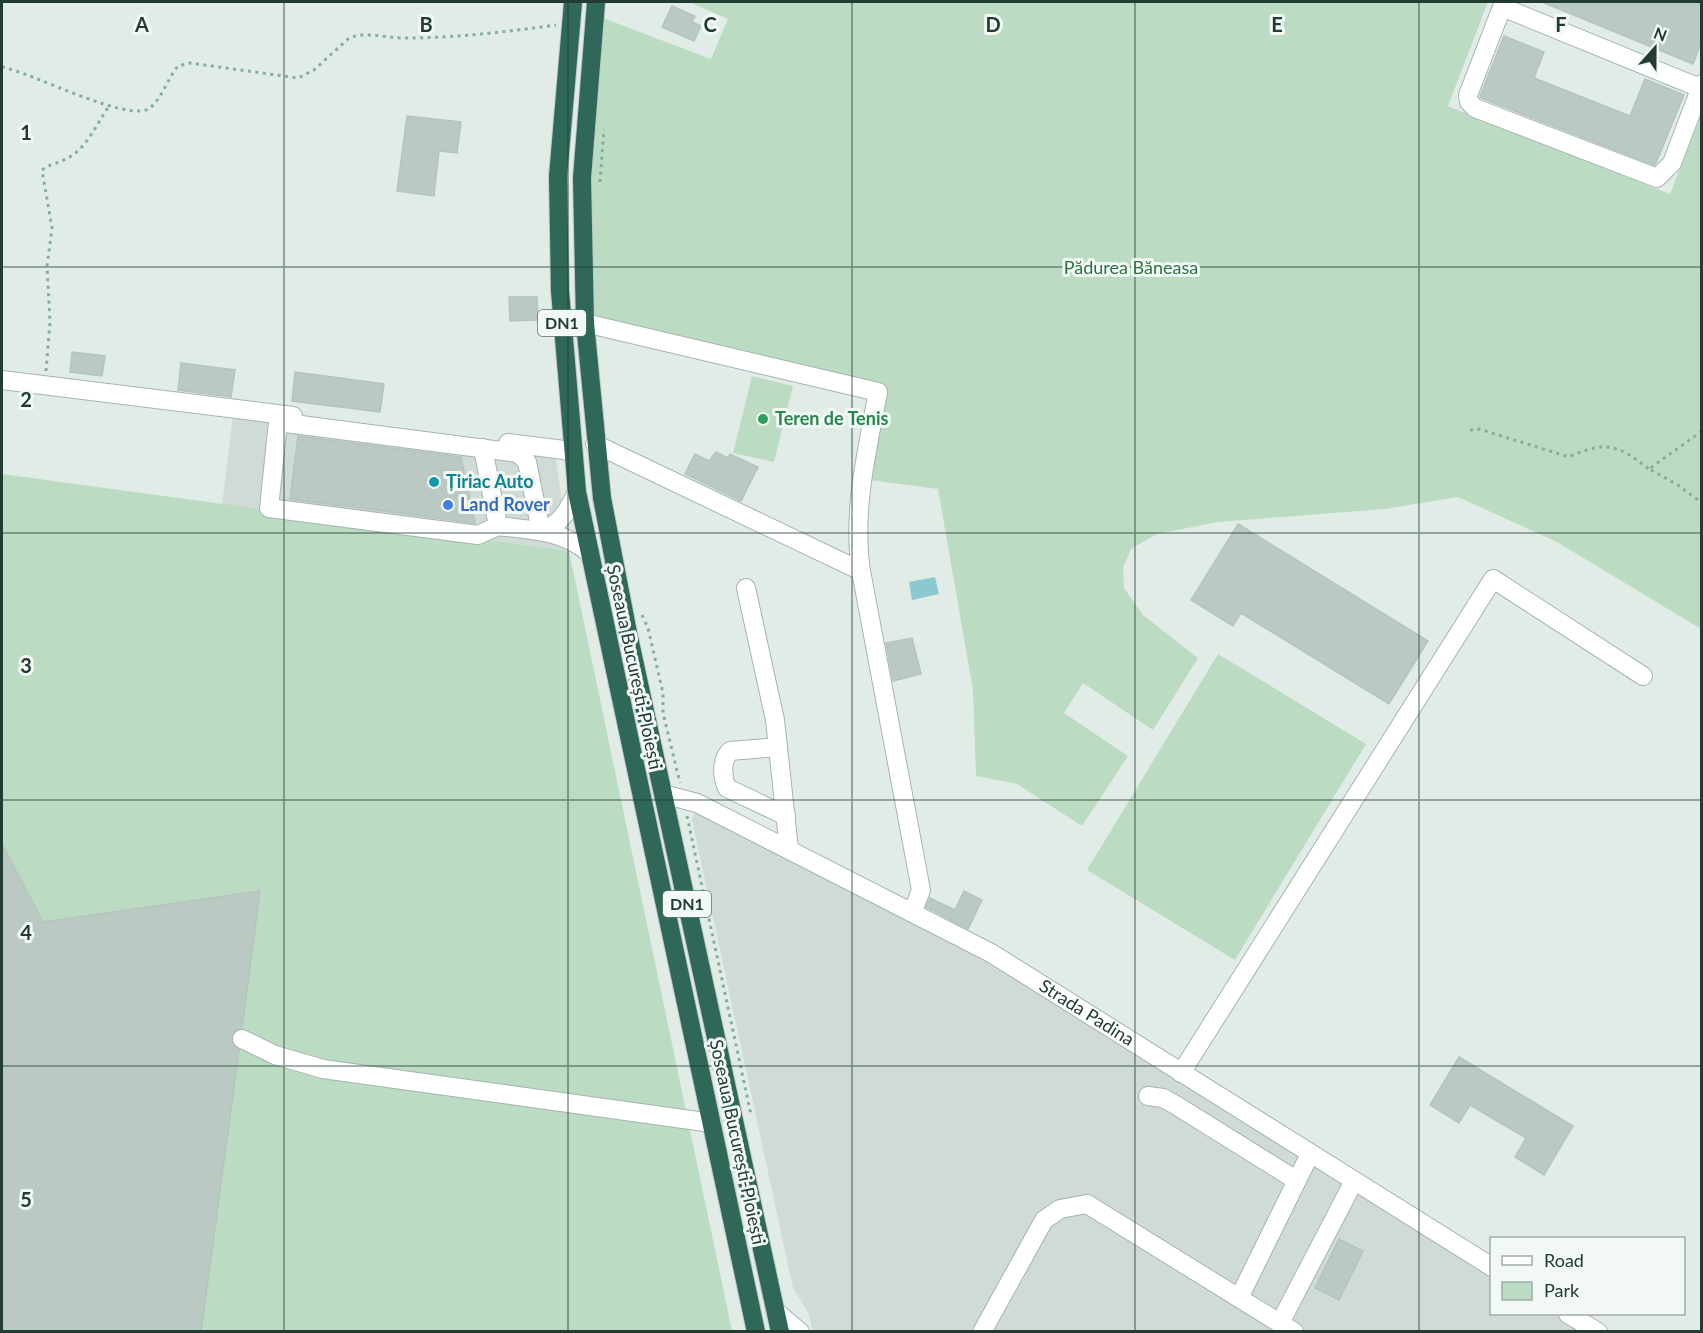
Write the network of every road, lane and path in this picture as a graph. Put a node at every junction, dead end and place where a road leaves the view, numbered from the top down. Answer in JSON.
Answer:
{"nodes":[{"id":1,"x":573,"y":2,"type":"edge"},
{"id":2,"x":596,"y":2,"type":"edge"},
{"id":3,"x":1503,"y":4,"type":"edge"},
{"id":4,"x":571,"y":23,"type":"junction"},
{"id":5,"x":2,"y":67,"type":"edge"},
{"id":6,"x":1701,"y":86,"type":"edge"},
{"id":7,"x":109,"y":106,"type":"junction"},
{"id":8,"x":604,"y":120,"type":"dead end"},
{"id":9,"x":599,"y":188,"type":"dead end"},
{"id":10,"x":585,"y":323,"type":"junction"},
{"id":11,"x":2,"y":380,"type":"edge"},
{"id":12,"x":46,"y":385,"type":"junction"},
{"id":13,"x":1470,"y":430,"type":"dead end"},
{"id":14,"x":1701,"y":431,"type":"edge"},
{"id":15,"x":595,"y":444,"type":"junction"},
{"id":16,"x":483,"y":448,"type":"junction"},
{"id":17,"x":572,"y":451,"type":"junction"},
{"id":18,"x":1649,"y":469,"type":"junction"},
{"id":19,"x":577,"y":492,"type":"junction"},
{"id":20,"x":1701,"y":503,"type":"edge"},
{"id":21,"x":498,"y":526,"type":"junction"},
{"id":22,"x":541,"y":531,"type":"junction"},
{"id":23,"x":588,"y":552,"type":"junction"},
{"id":24,"x":861,"y":571,"type":"junction"},
{"id":25,"x":746,"y":588,"type":"dead end"},
{"id":26,"x":640,"y":605,"type":"dead end"},
{"id":27,"x":1643,"y":676,"type":"dead end"},
{"id":28,"x":778,"y":747,"type":"junction"},
{"id":29,"x":663,"y":794,"type":"junction"},
{"id":30,"x":683,"y":799,"type":"junction"},
{"id":31,"x":786,"y":816,"type":"junction"},
{"id":32,"x":789,"y":849,"type":"junction"},
{"id":33,"x":913,"y":910,"type":"junction"},
{"id":34,"x":242,"y":1039,"type":"dead end"},
{"id":35,"x":1181,"y":1073,"type":"junction"},
{"id":36,"x":1148,"y":1096,"type":"dead end"},
{"id":37,"x":712,"y":1123,"type":"junction"},
{"id":38,"x":753,"y":1123,"type":"dead end"},
{"id":39,"x":1310,"y":1154,"type":"junction"},
{"id":40,"x":1296,"y":1180,"type":"junction"},
{"id":41,"x":1354,"y":1181,"type":"junction"},
{"id":42,"x":1490,"y":1266,"type":"edge"},
{"id":43,"x":1239,"y":1298,"type":"junction"},
{"id":44,"x":775,"y":1311,"type":"junction"},
{"id":45,"x":1570,"y":1315,"type":"edge"},
{"id":46,"x":1287,"y":1327,"type":"edge"},
{"id":47,"x":756,"y":1332,"type":"edge"},
{"id":48,"x":780,"y":1332,"type":"edge"},
{"id":49,"x":800,"y":1332,"type":"edge"},
{"id":50,"x":982,"y":1332,"type":"edge"},
{"id":51,"x":1598,"y":1332,"type":"edge"}],
"edges":[{"from":1,"to":4,"type":"highway","name":"Șoseaua București-Ploiești","number":"DN1"},
{"from":2,"to":10,"type":"highway","name":"Șoseaua București-Ploiești","number":"DN1"},
{"from":3,"to":6,"type":"street"},
{"from":3,"to":6,"type":"street"},
{"from":4,"to":7,"type":"path"},
{"from":4,"to":17,"type":"highway","name":"Șoseaua București-Ploiești","number":"DN1"},
{"from":5,"to":7,"type":"path"},
{"from":7,"to":12,"type":"path"},
{"from":8,"to":9,"type":"path"},
{"from":10,"to":15,"type":"highway","name":"Șoseaua București-Ploiești","number":"DN1"},
{"from":10,"to":24,"type":"street"},
{"from":11,"to":12,"type":"street"},
{"from":12,"to":17,"type":"street"},
{"from":13,"to":18,"type":"path"},
{"from":14,"to":18,"type":"path"},
{"from":15,"to":24,"type":"street"},
{"from":15,"to":29,"type":"highway","name":"Șoseaua București-Ploiești","number":"DN1"},
{"from":16,"to":21,"type":"street"},
{"from":16,"to":21,"type":"street"},
{"from":16,"to":22,"type":"street"},
{"from":17,"to":19,"type":"highway","name":"Șoseaua București-Ploiești","number":"DN1"},
{"from":18,"to":20,"type":"path"},
{"from":19,"to":22,"type":"street"},
{"from":19,"to":23,"type":"highway","name":"Șoseaua București-Ploiești","number":"DN1"},
{"from":21,"to":22,"type":"street"},
{"from":22,"to":23,"type":"street"},
{"from":23,"to":37,"type":"highway","name":"Șoseaua București-Ploiești","number":"DN1"},
{"from":24,"to":33,"type":"street"},
{"from":25,"to":28,"type":"street"},
{"from":26,"to":30,"type":"path"},
{"from":27,"to":35,"type":"street"},
{"from":28,"to":31,"type":"street"},
{"from":28,"to":31,"type":"street"},
{"from":29,"to":30,"type":"street","name":"Strada Padina"},
{"from":29,"to":44,"type":"highway","name":"Șoseaua București-Ploiești","number":"DN1"},
{"from":30,"to":32,"type":"street","name":"Strada Padina"},
{"from":30,"to":38,"type":"path"},
{"from":31,"to":32,"type":"street"},
{"from":32,"to":33,"type":"street","name":"Strada Padina"},
{"from":33,"to":35,"type":"street","name":"Strada Padina"},
{"from":34,"to":37,"type":"street"},
{"from":35,"to":39,"type":"street","name":"Strada Padina"},
{"from":36,"to":40,"type":"street"},
{"from":37,"to":47,"type":"highway","name":"Șoseaua București-Ploiești","number":"DN1"},
{"from":39,"to":40,"type":"street"},
{"from":39,"to":41,"type":"street","name":"Strada Padina"},
{"from":40,"to":43,"type":"street"},
{"from":41,"to":42,"type":"street","name":"Strada Padina"},
{"from":41,"to":46,"type":"street"},
{"from":43,"to":46,"type":"street"},
{"from":43,"to":50,"type":"street"},
{"from":44,"to":48,"type":"highway","name":"Șoseaua București-Ploiești","number":"DN1"},
{"from":44,"to":49,"type":"street"},
{"from":45,"to":51,"type":"street"}]}
